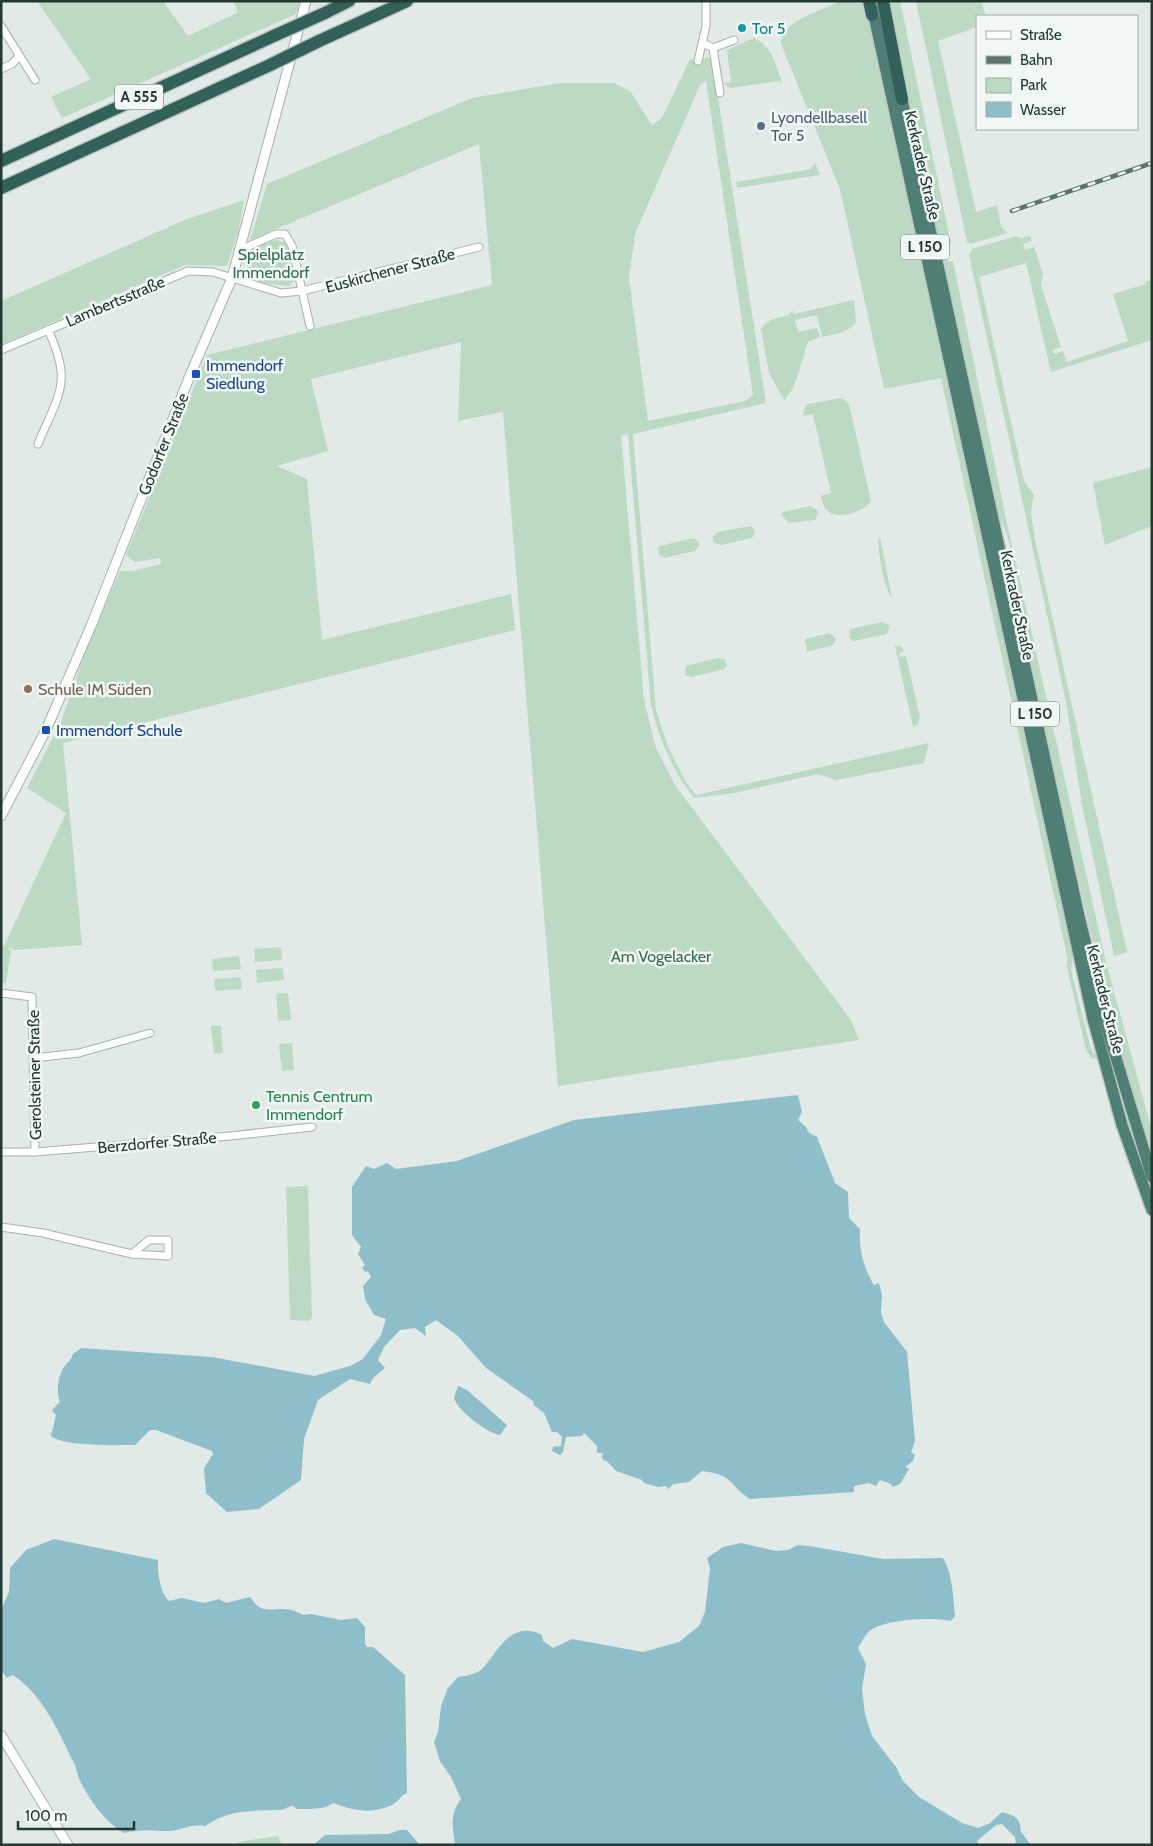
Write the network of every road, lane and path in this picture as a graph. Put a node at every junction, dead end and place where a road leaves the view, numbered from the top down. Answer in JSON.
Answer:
{"nodes":[{"id":1,"x":306,"y":1,"type":"edge"},
{"id":2,"x":349,"y":1,"type":"edge"},
{"id":3,"x":407,"y":1,"type":"edge"},
{"id":4,"x":706,"y":1,"type":"edge"},
{"id":5,"x":870,"y":1,"type":"edge"},
{"id":6,"x":878,"y":1,"type":"edge"},
{"id":7,"x":883,"y":1,"type":"edge"},
{"id":8,"x":872,"y":15,"type":"joint"},
{"id":9,"x":1,"y":26,"type":"edge"},
{"id":10,"x":734,"y":40,"type":"dead end"},
{"id":11,"x":703,"y":42,"type":"junction"},
{"id":12,"x":713,"y":48,"type":"junction"},
{"id":13,"x":18,"y":57,"type":"junction"},
{"id":14,"x":698,"y":61,"type":"dead end"},
{"id":15,"x":1,"y":69,"type":"edge"},
{"id":16,"x":35,"y":80,"type":"dead end"},
{"id":17,"x":720,"y":93,"type":"dead end"},
{"id":18,"x":902,"y":99,"type":"junction"},
{"id":19,"x":1,"y":161,"type":"edge"},
{"id":20,"x":1,"y":188,"type":"edge"},
{"id":21,"x":479,"y":247,"type":"dead end"},
{"id":22,"x":240,"y":250,"type":"junction"},
{"id":23,"x":232,"y":278,"type":"junction"},
{"id":24,"x":302,"y":292,"type":"junction"},
{"id":25,"x":310,"y":326,"type":"dead end"},
{"id":26,"x":48,"y":330,"type":"junction"},
{"id":27,"x":1,"y":350,"type":"edge"},
{"id":28,"x":38,"y":444,"type":"dead end"},
{"id":29,"x":1,"y":816,"type":"edge"},
{"id":30,"x":1,"y":993,"type":"edge"},
{"id":31,"x":150,"y":1033,"type":"dead end"},
{"id":32,"x":33,"y":1058,"type":"junction"},
{"id":33,"x":312,"y":1127,"type":"dead end"},
{"id":34,"x":1,"y":1152,"type":"edge"},
{"id":35,"x":36,"y":1152,"type":"junction"},
{"id":36,"x":1152,"y":1177,"type":"edge"},
{"id":37,"x":1152,"y":1210,"type":"edge"},
{"id":38,"x":1,"y":1227,"type":"edge"},
{"id":39,"x":132,"y":1254,"type":"junction"},
{"id":40,"x":1,"y":1735,"type":"edge"},
{"id":41,"x":68,"y":1845,"type":"edge"}],
"edges":[{"from":1,"to":22,"type":"street","name":"Godorfer Straße"},
{"from":2,"to":19,"type":"highway","number":"A 555","bridge":true},
{"from":3,"to":20,"type":"highway","number":"A 555","bridge":true},
{"from":4,"to":11,"type":"street"},
{"from":5,"to":8,"type":"highway"},
{"from":6,"to":18,"type":"highway","name":"Kerkrader Straße","number":"L 150"},
{"from":7,"to":18,"type":"highway"},
{"from":8,"to":37,"type":"highway","name":"Kerkrader Straße","number":"L 150"},
{"from":9,"to":13,"type":"street"},
{"from":10,"to":12,"type":"street"},
{"from":11,"to":12,"type":"street"},
{"from":11,"to":14,"type":"street"},
{"from":12,"to":17,"type":"street"},
{"from":13,"to":15,"type":"street"},
{"from":13,"to":16,"type":"street"},
{"from":18,"to":36,"type":"highway","name":"Kerkrader Straße","number":"L 150"},
{"from":21,"to":24,"type":"street","name":"Euskirchener Straße"},
{"from":22,"to":23,"type":"street","name":"Godorfer Straße"},
{"from":22,"to":24,"type":"street","name":"Euskirchener Straße"},
{"from":23,"to":24,"type":"street","name":"Euskirchener Straße"},
{"from":23,"to":26,"type":"street","name":"Lambertsstraße"},
{"from":23,"to":29,"type":"street","name":"Godorfer Straße"},
{"from":24,"to":25,"type":"street","name":"Euskirchener Straße"},
{"from":26,"to":27,"type":"street","name":"Lambertsstraße"},
{"from":26,"to":28,"type":"street"},
{"from":30,"to":32,"type":"street","name":"Gerolsteiner Straße"},
{"from":31,"to":32,"type":"street"},
{"from":32,"to":35,"type":"street","name":"Gerolsteiner Straße"},
{"from":33,"to":35,"type":"street","name":"Berzdorfer Straße"},
{"from":34,"to":35,"type":"street","name":"Berzdorfer Straße"},
{"from":38,"to":39,"type":"street"},
{"from":39,"to":39,"type":"street"},
{"from":40,"to":41,"type":"street"}]}
